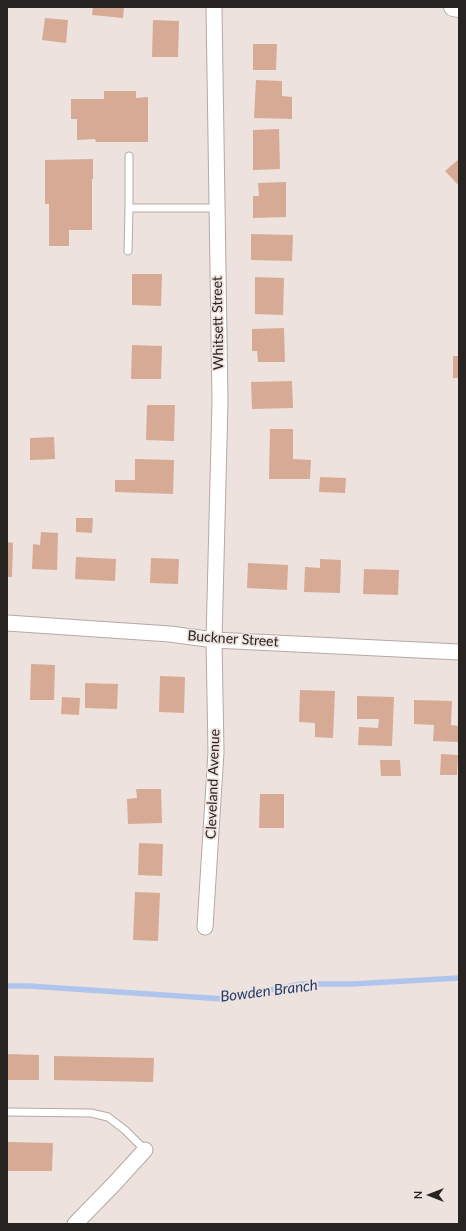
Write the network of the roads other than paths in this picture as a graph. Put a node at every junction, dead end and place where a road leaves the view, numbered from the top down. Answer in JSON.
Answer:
{"nodes":[{"id":1,"x":214,"y":7,"type":"edge"},
{"id":2,"x":453,"y":7,"type":"edge"},
{"id":3,"x":459,"y":8,"type":"edge"},
{"id":4,"x":128,"y":156,"type":"dead end"},
{"id":5,"x":129,"y":208,"type":"junction"},
{"id":6,"x":216,"y":208,"type":"junction"},
{"id":7,"x":128,"y":250,"type":"dead end"},
{"id":8,"x":7,"y":624,"type":"edge"},
{"id":9,"x":214,"y":640,"type":"junction"},
{"id":10,"x":459,"y":652,"type":"edge"},
{"id":11,"x":205,"y":927,"type":"dead end"},
{"id":12,"x":7,"y":1112,"type":"edge"},
{"id":13,"x":145,"y":1150,"type":"joint"},
{"id":14,"x":75,"y":1224,"type":"edge"}],
"edges":[{"from":1,"to":6,"type":"street","name":"Whitsett Street"},
{"from":2,"to":3,"type":"street"},
{"from":4,"to":5,"type":"lane"},
{"from":5,"to":6,"type":"lane"},
{"from":5,"to":7,"type":"lane"},
{"from":6,"to":9,"type":"street","name":"Whitsett Street"},
{"from":8,"to":9,"type":"street","name":"Buckner Street"},
{"from":9,"to":10,"type":"street","name":"Buckner Street"},
{"from":9,"to":11,"type":"street","name":"Cleveland Avenue"},
{"from":12,"to":13,"type":"lane"},
{"from":13,"to":14,"type":"street"}]}
